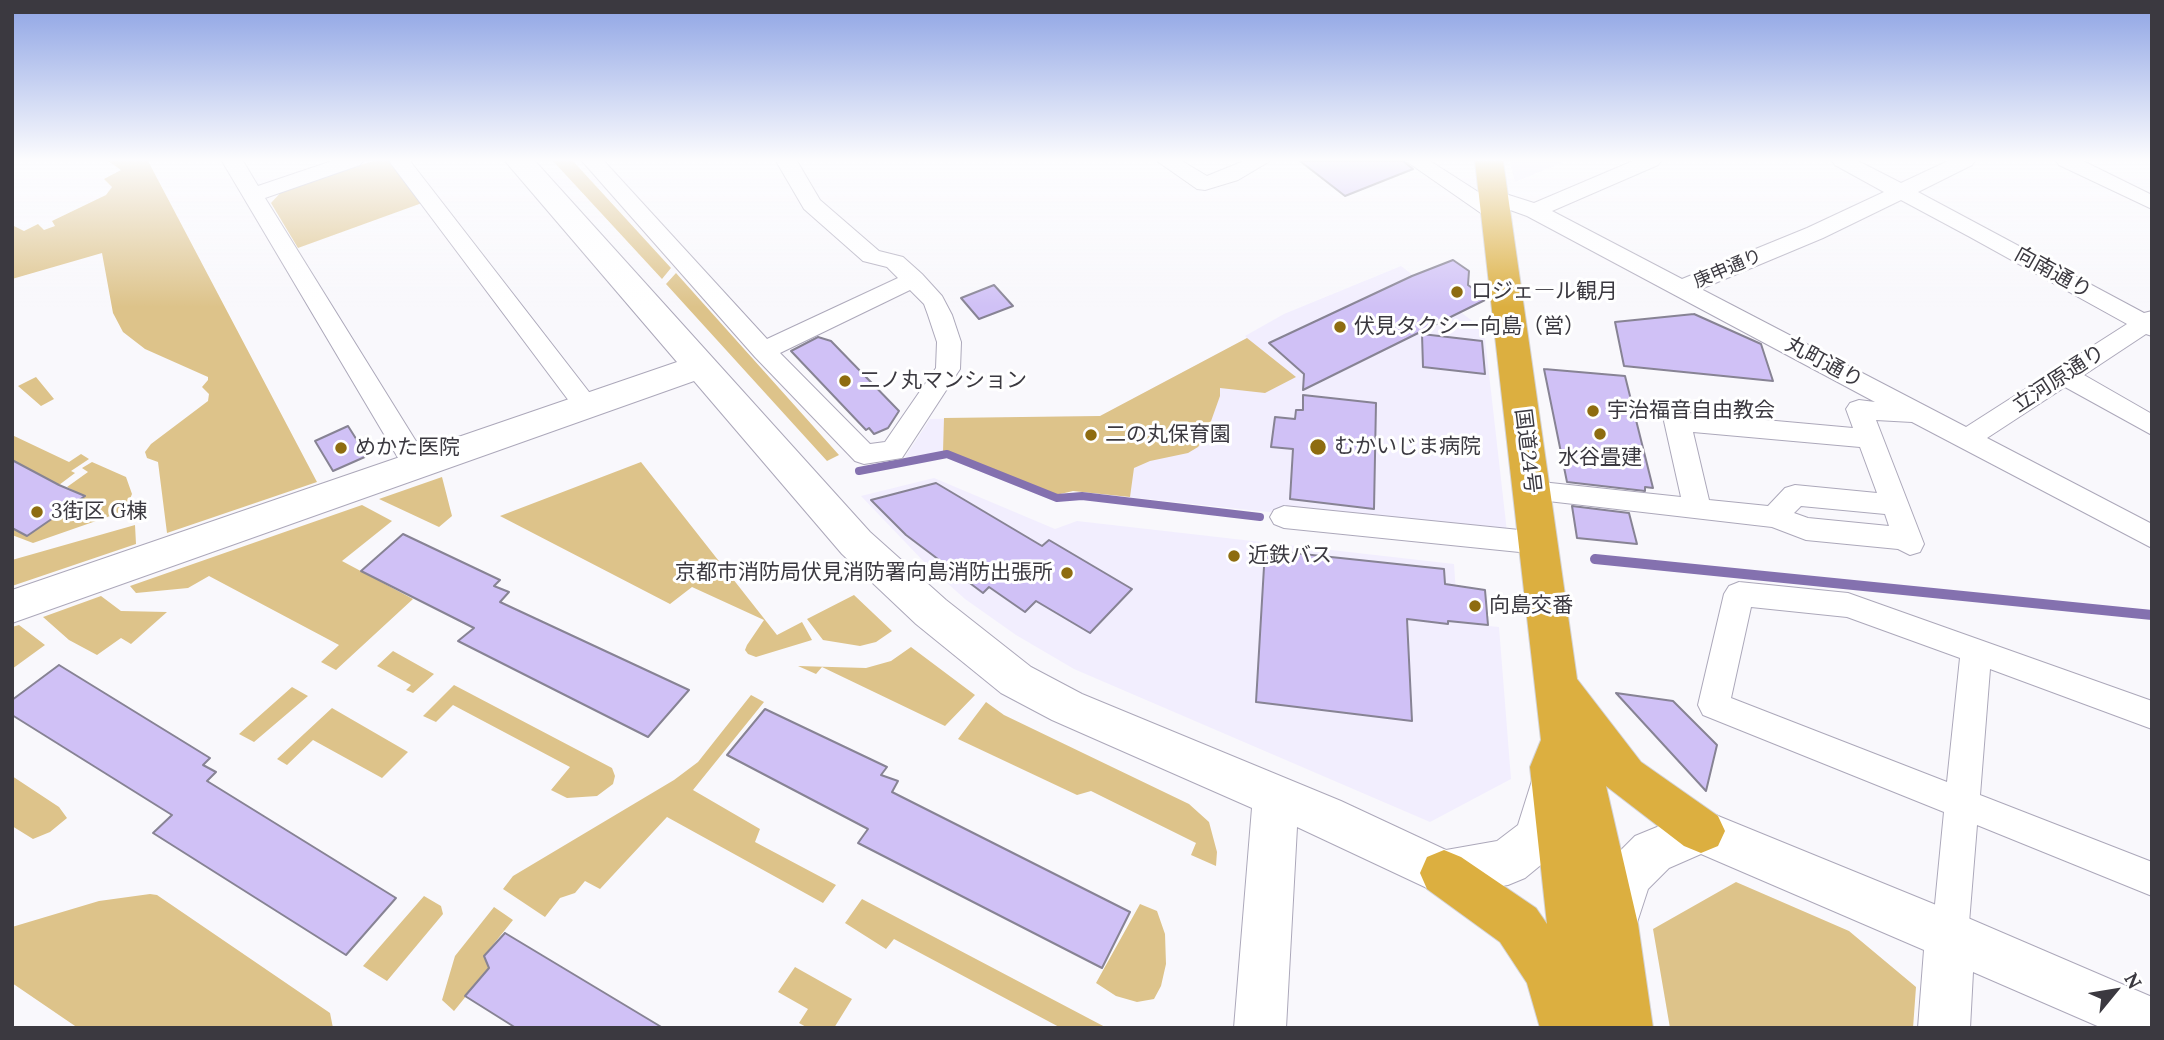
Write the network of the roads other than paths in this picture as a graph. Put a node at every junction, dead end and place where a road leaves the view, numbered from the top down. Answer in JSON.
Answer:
{"nodes":[{"id":1,"x":261,"y":210,"type":"edge"},
{"id":2,"x":435,"y":210,"type":"edge"},
{"id":3,"x":561,"y":210,"type":"edge"},
{"id":4,"x":636,"y":210,"type":"edge"},
{"id":5,"x":818,"y":210,"type":"edge"},
{"id":6,"x":1496,"y":210,"type":"edge"},
{"id":7,"x":1525,"y":210,"type":"edge"},
{"id":8,"x":1538,"y":210,"type":"edge"},
{"id":9,"x":1864,"y":210,"type":"edge"},
{"id":10,"x":1933,"y":210,"type":"edge"},
{"id":11,"x":1535,"y":211,"type":"junction"},
{"id":12,"x":914,"y":279,"type":"junction"},
{"id":13,"x":1682,"y":288,"type":"junction"},
{"id":14,"x":2149,"y":324,"type":"edge"},
{"id":15,"x":764,"y":351,"type":"junction"},
{"id":16,"x":699,"y":367,"type":"junction"},
{"id":17,"x":2064,"y":374,"type":"junction"},
{"id":18,"x":587,"y":407,"type":"junction"},
{"id":19,"x":1922,"y":415,"type":"junction"},
{"id":20,"x":2152,"y":426,"type":"edge"},
{"id":21,"x":1871,"y":439,"type":"junction"},
{"id":22,"x":1967,"y":439,"type":"junction"},
{"id":23,"x":417,"y":466,"type":"junction"},
{"id":24,"x":1532,"y":491,"type":"junction"},
{"id":25,"x":1895,"y":505,"type":"junction"},
{"id":26,"x":1697,"y":508,"type":"junction"},
{"id":27,"x":1284,"y":517,"type":"dead end"},
{"id":28,"x":1774,"y":517,"type":"junction"},
{"id":29,"x":2152,"y":537,"type":"edge"},
{"id":30,"x":1539,"y":543,"type":"junction"},
{"id":31,"x":12,"y":607,"type":"edge"},
{"id":32,"x":1976,"y":651,"type":"junction"},
{"id":33,"x":1556,"y":685,"type":"junction"},
{"id":34,"x":2152,"y":715,"type":"edge"},
{"id":35,"x":1558,"y":754,"type":"junction"},
{"id":36,"x":1276,"y":796,"type":"junction"},
{"id":37,"x":1961,"y":803,"type":"junction"},
{"id":38,"x":1701,"y":831,"type":"junction"},
{"id":39,"x":1444,"y":873,"type":"junction"},
{"id":40,"x":2152,"y":879,"type":"edge"},
{"id":41,"x":1613,"y":924,"type":"junction"},
{"id":42,"x":1950,"y":935,"type":"junction"},
{"id":43,"x":2152,"y":1023,"type":"edge"},
{"id":44,"x":1260,"y":1028,"type":"edge"},
{"id":45,"x":1565,"y":1028,"type":"edge"},
{"id":46,"x":1584,"y":1028,"type":"edge"},
{"id":47,"x":1628,"y":1028,"type":"edge"},
{"id":48,"x":1944,"y":1028,"type":"edge"}],
"edges":[{"from":1,"to":23,"type":"street"},
{"from":2,"to":18,"type":"street"},
{"from":3,"to":16,"type":"street"},
{"from":4,"to":15,"type":"street"},
{"from":5,"to":12,"type":"street"},
{"from":6,"to":24,"type":"highway","name":"国道24号"},
{"from":7,"to":11,"type":"street","name":"丸町通り"},
{"from":8,"to":11,"type":"street"},
{"from":9,"to":13,"type":"street","name":"庚申通り"},
{"from":10,"to":14,"type":"street","name":"向南通り"},
{"from":11,"to":13,"type":"street","name":"丸町通り"},
{"from":12,"to":15,"type":"street"},
{"from":12,"to":15,"type":"street"},
{"from":13,"to":19,"type":"street","name":"丸町通り"},
{"from":14,"to":17,"type":"street","name":"立河原通り"},
{"from":16,"to":18,"type":"street"},
{"from":16,"to":36,"type":"street"},
{"from":17,"to":20,"type":"street"},
{"from":17,"to":22,"type":"street","name":"立河原通り"},
{"from":18,"to":23,"type":"street"},
{"from":19,"to":21,"type":"street"},
{"from":19,"to":22,"type":"street","name":"丸町通り"},
{"from":21,"to":25,"type":"street"},
{"from":21,"to":26,"type":"street"},
{"from":22,"to":29,"type":"street","name":"丸町通り"},
{"from":23,"to":31,"type":"street"},
{"from":24,"to":26,"type":"street"},
{"from":24,"to":30,"type":"highway","name":"国道24号"},
{"from":25,"to":28,"type":"street"},
{"from":25,"to":28,"type":"street"},
{"from":26,"to":28,"type":"street"},
{"from":27,"to":30,"type":"street"},
{"from":30,"to":33,"type":"highway","name":"国道24号"},
{"from":32,"to":34,"type":"street"},
{"from":32,"to":37,"type":"street"},
{"from":32,"to":37,"type":"street"},
{"from":33,"to":35,"type":"highway","name":"国道24号"},
{"from":33,"to":38,"type":"highway"},
{"from":35,"to":39,"type":"street"},
{"from":35,"to":41,"type":"highway","name":"国道24号"},
{"from":35,"to":46,"type":"highway","name":"国道24号"},
{"from":36,"to":39,"type":"street"},
{"from":36,"to":44,"type":"street"},
{"from":37,"to":40,"type":"street"},
{"from":37,"to":42,"type":"street"},
{"from":38,"to":41,"type":"street"},
{"from":38,"to":42,"type":"street"},
{"from":39,"to":45,"type":"highway"},
{"from":41,"to":47,"type":"highway","name":"国道24号"},
{"from":42,"to":43,"type":"street"},
{"from":42,"to":48,"type":"street"}]}
